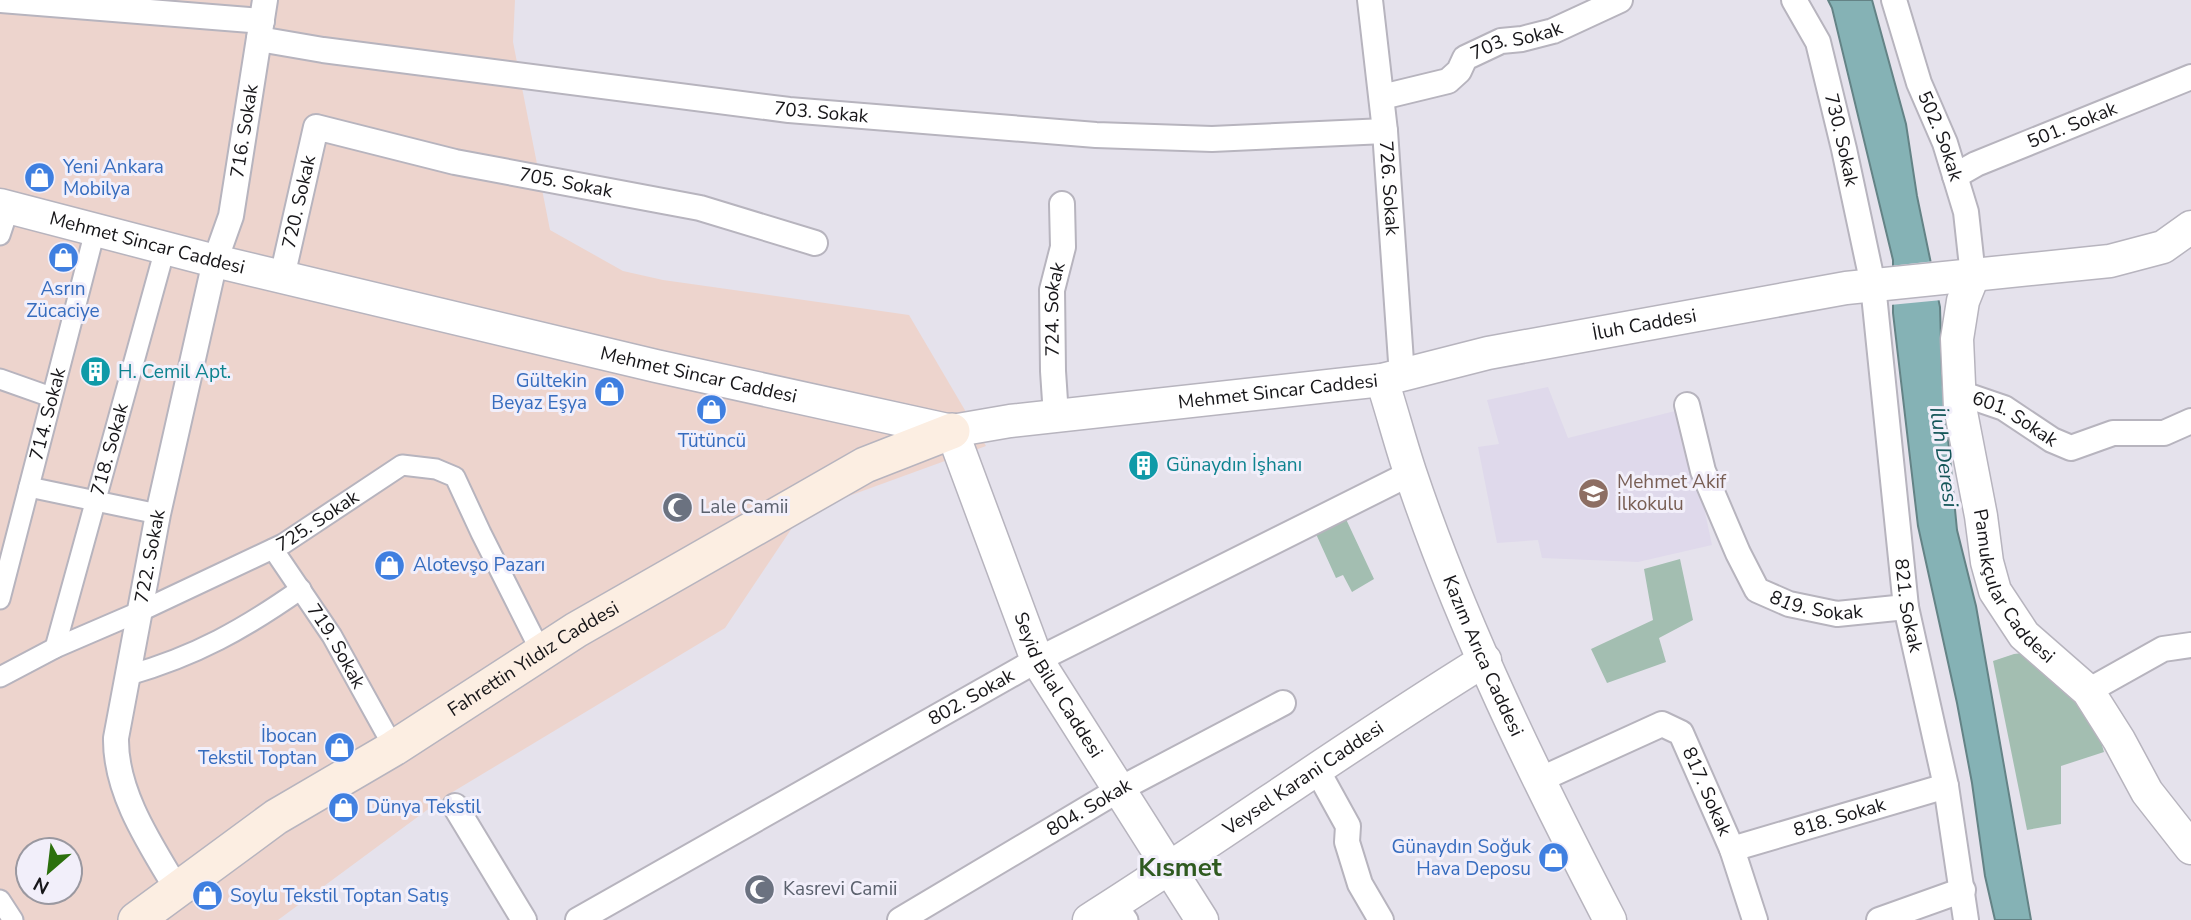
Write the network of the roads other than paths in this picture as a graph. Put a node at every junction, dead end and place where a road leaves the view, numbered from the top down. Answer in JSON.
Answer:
{"nodes":[{"id":1,"x":0,"y":0,"type":"edge"},
{"id":2,"x":1370,"y":0,"type":"edge"},
{"id":3,"x":1620,"y":0,"type":"edge"},
{"id":4,"x":1794,"y":0,"type":"edge"},
{"id":5,"x":1894,"y":0,"type":"edge"},
{"id":6,"x":262,"y":20,"type":"edge"},
{"id":7,"x":2191,"y":77,"type":"edge"},
{"id":8,"x":1382,"y":97,"type":"junction"},
{"id":9,"x":316,"y":127,"type":"joint"},
{"id":10,"x":1385,"y":131,"type":"junction"},
{"id":11,"x":1955,"y":176,"type":"junction"},
{"id":12,"x":1062,"y":204,"type":"dead end"},
{"id":13,"x":3,"y":216,"type":"edge"},
{"id":14,"x":95,"y":231,"type":"junction"},
{"id":15,"x":2186,"y":240,"type":"edge"},
{"id":16,"x":815,"y":243,"type":"dead end"},
{"id":17,"x":165,"y":249,"type":"junction"},
{"id":18,"x":215,"y":261,"type":"junction"},
{"id":19,"x":282,"y":276,"type":"junction"},
{"id":20,"x":1960,"y":277,"type":"junction"},
{"id":21,"x":1878,"y":285,"type":"junction"},
{"id":22,"x":1398,"y":377,"type":"junction"},
{"id":23,"x":0,"y":379,"type":"edge"},
{"id":24,"x":1960,"y":393,"type":"junction"},
{"id":25,"x":51,"y":397,"type":"junction"},
{"id":26,"x":1687,"y":405,"type":"dead end"},
{"id":27,"x":1056,"y":416,"type":"junction"},
{"id":28,"x":2191,"y":421,"type":"edge"},
{"id":29,"x":952,"y":431,"type":"junction"},
{"id":30,"x":1411,"y":473,"type":"junction"},
{"id":31,"x":29,"y":487,"type":"junction"},
{"id":32,"x":96,"y":500,"type":"junction"},
{"id":33,"x":158,"y":514,"type":"junction"},
{"id":34,"x":273,"y":549,"type":"junction"},
{"id":35,"x":301,"y":589,"type":"junction"},
{"id":36,"x":0,"y":599,"type":"edge"},
{"id":37,"x":1906,"y":607,"type":"junction"},
{"id":38,"x":141,"y":611,"type":"junction"},
{"id":39,"x":2191,"y":645,"type":"edge"},
{"id":40,"x":55,"y":648,"type":"junction"},
{"id":41,"x":541,"y":652,"type":"junction"},
{"id":42,"x":1037,"y":660,"type":"junction"},
{"id":43,"x":1485,"y":660,"type":"junction"},
{"id":44,"x":129,"y":675,"type":"junction"},
{"id":45,"x":0,"y":677,"type":"edge"},
{"id":46,"x":2088,"y":691,"type":"junction"},
{"id":47,"x":1283,"y":703,"type":"dead end"},
{"id":48,"x":394,"y":748,"type":"junction"},
{"id":49,"x":1316,"y":768,"type":"junction"},
{"id":50,"x":1539,"y":779,"type":"junction"},
{"id":51,"x":1946,"y":786,"type":"junction"},
{"id":52,"x":1120,"y":789,"type":"junction"},
{"id":53,"x":455,"y":806,"type":"dead end"},
{"id":54,"x":2191,"y":848,"type":"edge"},
{"id":55,"x":1732,"y":849,"type":"junction"},
{"id":56,"x":1169,"y":870,"type":"junction"},
{"id":57,"x":177,"y":889,"type":"junction"},
{"id":58,"x":1963,"y":890,"type":"junction"},
{"id":59,"x":0,"y":900,"type":"edge"},
{"id":60,"x":1122,"y":911,"type":"edge"},
{"id":61,"x":13,"y":920,"type":"edge"},
{"id":62,"x":136,"y":920,"type":"edge"},
{"id":63,"x":524,"y":920,"type":"edge"},
{"id":64,"x":578,"y":920,"type":"edge"},
{"id":65,"x":900,"y":920,"type":"edge"},
{"id":66,"x":1089,"y":920,"type":"edge"},
{"id":67,"x":1202,"y":920,"type":"edge"},
{"id":68,"x":1381,"y":920,"type":"edge"},
{"id":69,"x":1610,"y":920,"type":"edge"},
{"id":70,"x":1755,"y":920,"type":"edge"},
{"id":71,"x":1879,"y":920,"type":"edge"},
{"id":72,"x":1966,"y":920,"type":"edge"}],
"edges":[{"from":1,"to":6,"type":"street","name":"703. Sokak"},
{"from":2,"to":8,"type":"street","name":"726. Sokak"},
{"from":3,"to":8,"type":"street","name":"703. Sokak"},
{"from":4,"to":21,"type":"street","name":"730. Sokak"},
{"from":5,"to":11,"type":"street","name":"502. Sokak"},
{"from":6,"to":10,"type":"street","name":"703. Sokak"},
{"from":6,"to":18,"type":"street","name":"716. Sokak"},
{"from":7,"to":11,"type":"street","name":"501. Sokak"},
{"from":8,"to":10,"type":"street","name":"726. Sokak"},
{"from":9,"to":16,"type":"street","name":"705. Sokak"},
{"from":9,"to":19,"type":"street","name":"720. Sokak"},
{"from":10,"to":22,"type":"street","name":"726. Sokak"},
{"from":11,"to":20,"type":"street","name":"502. Sokak"},
{"from":12,"to":27,"type":"street","name":"724. Sokak"},
{"from":13,"to":14,"type":"street","name":"Mehmet Sincar Caddesi"},
{"from":14,"to":17,"type":"street","name":"Mehmet Sincar Caddesi"},
{"from":14,"to":25,"type":"street","name":"714. Sokak"},
{"from":15,"to":20,"type":"street"},
{"from":17,"to":18,"type":"street","name":"Mehmet Sincar Caddesi"},
{"from":17,"to":32,"type":"street","name":"718. Sokak"},
{"from":18,"to":19,"type":"street","name":"Mehmet Sincar Caddesi"},
{"from":18,"to":33,"type":"street","name":"722. Sokak"},
{"from":19,"to":29,"type":"street","name":"Mehmet Sincar Caddesi"},
{"from":20,"to":21,"type":"street","name":"İluh Caddesi"},
{"from":20,"to":24,"type":"street","name":"Pamukçular Caddesi"},
{"from":21,"to":22,"type":"street","name":"İluh Caddesi"},
{"from":21,"to":37,"type":"street","name":"821. Sokak"},
{"from":22,"to":27,"type":"street","name":"Mehmet Sincar Caddesi"},
{"from":22,"to":30,"type":"street","name":"Kazım Arıca Caddesi"},
{"from":23,"to":25,"type":"street"},
{"from":24,"to":28,"type":"street","name":"601. Sokak"},
{"from":24,"to":46,"type":"street","name":"Pamukçular Caddesi"},
{"from":25,"to":31,"type":"street","name":"714. Sokak"},
{"from":26,"to":37,"type":"street","name":"819. Sokak"},
{"from":27,"to":29,"type":"street","name":"Mehmet Sincar Caddesi"},
{"from":29,"to":41,"type":"main road","name":"Fahrettin Yıldız Caddesi"},
{"from":29,"to":42,"type":"street","name":"Seyid Bilal Caddesi"},
{"from":30,"to":42,"type":"street","name":"802. Sokak"},
{"from":30,"to":43,"type":"street","name":"Kazım Arıca Caddesi"},
{"from":31,"to":32,"type":"street"},
{"from":31,"to":36,"type":"street","name":"714. Sokak"},
{"from":32,"to":33,"type":"street"},
{"from":32,"to":40,"type":"street","name":"718. Sokak"},
{"from":33,"to":38,"type":"street","name":"722. Sokak"},
{"from":34,"to":35,"type":"street","name":"719. Sokak"},
{"from":34,"to":38,"type":"street","name":"725. Sokak"},
{"from":34,"to":41,"type":"street","name":"725. Sokak"},
{"from":35,"to":44,"type":"street"},
{"from":35,"to":48,"type":"street","name":"719. Sokak"},
{"from":37,"to":51,"type":"street","name":"821. Sokak"},
{"from":38,"to":40,"type":"street","name":"725. Sokak"},
{"from":38,"to":44,"type":"street","name":"722. Sokak"},
{"from":39,"to":46,"type":"street"},
{"from":40,"to":45,"type":"street","name":"725. Sokak"},
{"from":41,"to":48,"type":"main road","name":"Fahrettin Yıldız Caddesi"},
{"from":42,"to":52,"type":"street","name":"Seyid Bilal Caddesi"},
{"from":42,"to":64,"type":"street","name":"802. Sokak"},
{"from":43,"to":49,"type":"street","name":"Veysel Karani Caddesi"},
{"from":43,"to":50,"type":"street","name":"Kazım Arıca Caddesi"},
{"from":44,"to":57,"type":"street","name":"722. Sokak"},
{"from":46,"to":54,"type":"street","name":"Pamukçular Caddesi"},
{"from":47,"to":52,"type":"street","name":"804. Sokak"},
{"from":48,"to":57,"type":"main road","name":"Fahrettin Yıldız Caddesi"},
{"from":49,"to":56,"type":"street","name":"Veysel Karani Caddesi"},
{"from":49,"to":68,"type":"street"},
{"from":50,"to":55,"type":"street","name":"817. Sokak"},
{"from":50,"to":69,"type":"street","name":"Kazım Arıca Caddesi"},
{"from":51,"to":55,"type":"street","name":"818. Sokak"},
{"from":51,"to":58,"type":"street","name":"821. Sokak"},
{"from":52,"to":56,"type":"street","name":"Seyid Bilal Caddesi"},
{"from":52,"to":65,"type":"street","name":"804. Sokak"},
{"from":53,"to":63,"type":"street"},
{"from":55,"to":70,"type":"street","name":"817. Sokak"},
{"from":56,"to":60,"type":"street","name":"Veysel Karani Caddesi"},
{"from":56,"to":67,"type":"street","name":"Seyid Bilal Caddesi"},
{"from":57,"to":62,"type":"main road","name":"Fahrettin Yıldız Caddesi"},
{"from":58,"to":71,"type":"street"},
{"from":58,"to":72,"type":"street","name":"821. Sokak"},
{"from":59,"to":61,"type":"street"},
{"from":60,"to":66,"type":"street","name":"Veysel Karani Caddesi"}]}
